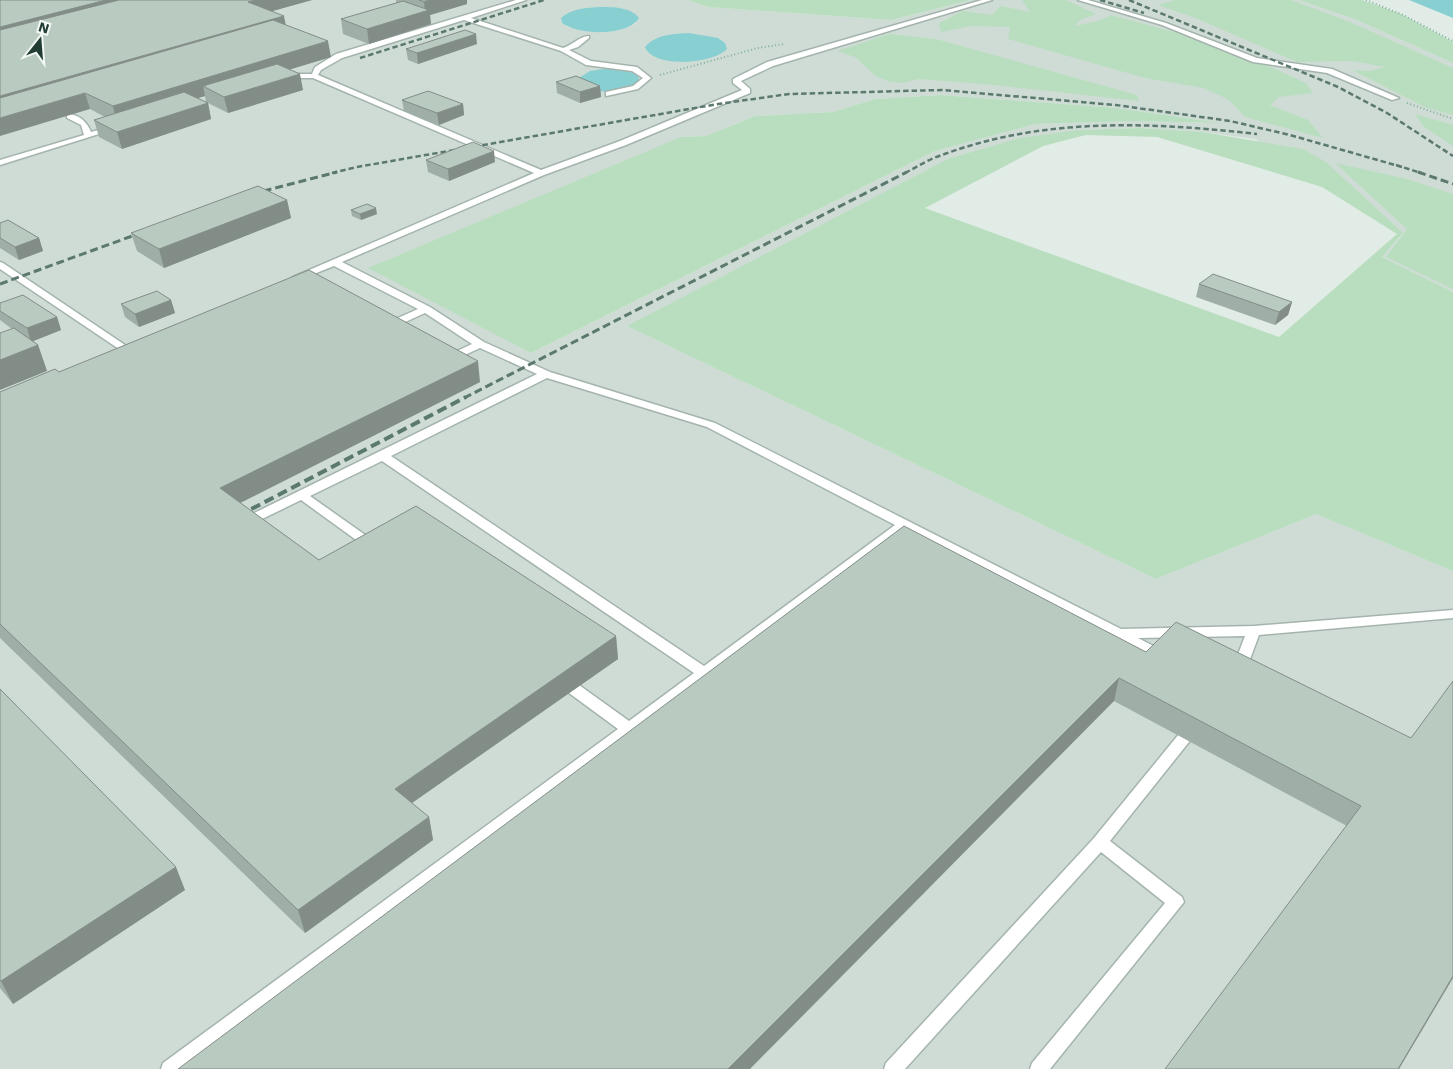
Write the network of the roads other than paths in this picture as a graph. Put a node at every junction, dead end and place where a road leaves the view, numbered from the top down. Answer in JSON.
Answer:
{"nodes":[{"id":1,"x":523,"y":0,"type":"edge"},
{"id":2,"x":989,"y":0,"type":"edge"},
{"id":3,"x":1081,"y":0,"type":"edge"},
{"id":4,"x":465,"y":18,"type":"junction"},
{"id":5,"x":586,"y":37,"type":"dead end"},
{"id":6,"x":563,"y":50,"type":"junction"},
{"id":7,"x":314,"y":71,"type":"junction"},
{"id":8,"x":278,"y":78,"type":"edge"},
{"id":9,"x":609,"y":94,"type":"dead end"},
{"id":10,"x":1395,"y":98,"type":"road end"},
{"id":11,"x":70,"y":116,"type":"dead end"},
{"id":12,"x":127,"y":124,"type":"edge"},
{"id":13,"x":89,"y":136,"type":"junction"},
{"id":14,"x":0,"y":163,"type":"edge"},
{"id":15,"x":541,"y":173,"type":"junction"},
{"id":16,"x":334,"y":262,"type":"junction"},
{"id":17,"x":0,"y":265,"type":"edge"},
{"id":18,"x":13,"y":274,"type":"junction"},
{"id":19,"x":0,"y":279,"type":"edge"},
{"id":20,"x":289,"y":281,"type":"edge"},
{"id":21,"x":426,"y":309,"type":"junction"},
{"id":22,"x":384,"y":328,"type":"edge"},
{"id":23,"x":480,"y":344,"type":"junction"},
{"id":24,"x":126,"y":349,"type":"edge"},
{"id":25,"x":443,"y":361,"type":"edge"},
{"id":26,"x":546,"y":374,"type":"junction"},
{"id":27,"x":383,"y":456,"type":"junction"},
{"id":28,"x":301,"y":495,"type":"junction"},
{"id":29,"x":244,"y":523,"type":"edge"},
{"id":30,"x":904,"y":524,"type":"junction"},
{"id":31,"x":379,"y":551,"type":"edge"},
{"id":32,"x":960,"y":554,"type":"junction"},
{"id":33,"x":948,"y":564,"type":"edge"},
{"id":34,"x":1453,"y":614,"type":"edge"},
{"id":35,"x":1254,"y":631,"type":"junction"},
{"id":36,"x":1117,"y":634,"type":"junction"},
{"id":37,"x":1160,"y":655,"type":"edge"},
{"id":38,"x":704,"y":673,"type":"junction"},
{"id":39,"x":1236,"y":678,"type":"edge"},
{"id":40,"x":574,"y":690,"type":"dead end"},
{"id":41,"x":628,"y":729,"type":"junction"},
{"id":42,"x":1184,"y":738,"type":"dead end"},
{"id":43,"x":1100,"y":842,"type":"junction"},
{"id":44,"x":170,"y":1069,"type":"edge"},
{"id":45,"x":893,"y":1069,"type":"edge"},
{"id":46,"x":1039,"y":1069,"type":"edge"}],
"edges":[{"from":1,"to":4,"type":"lane"},
{"from":2,"to":15,"type":"lane"},
{"from":3,"to":10,"type":"lane"},
{"from":4,"to":6,"type":"lane"},
{"from":4,"to":7,"type":"lane"},
{"from":5,"to":6,"type":"lane"},
{"from":6,"to":9,"type":"lane"},
{"from":7,"to":8,"type":"lane"},
{"from":7,"to":15,"type":"lane"},
{"from":11,"to":13,"type":"lane"},
{"from":12,"to":13,"type":"lane"},
{"from":13,"to":14,"type":"lane"},
{"from":15,"to":16,"type":"lane"},
{"from":16,"to":20,"type":"lane"},
{"from":16,"to":21,"type":"lane"},
{"from":17,"to":18,"type":"lane"},
{"from":18,"to":19,"type":"lane"},
{"from":18,"to":24,"type":"lane"},
{"from":21,"to":22,"type":"lane"},
{"from":21,"to":23,"type":"lane"},
{"from":23,"to":25,"type":"lane"},
{"from":23,"to":26,"type":"lane"},
{"from":26,"to":27,"type":"lane"},
{"from":26,"to":30,"type":"lane"},
{"from":27,"to":28,"type":"lane"},
{"from":27,"to":38,"type":"lane"},
{"from":28,"to":29,"type":"lane"},
{"from":28,"to":31,"type":"lane"},
{"from":30,"to":32,"type":"lane"},
{"from":30,"to":38,"type":"lane"},
{"from":32,"to":33,"type":"lane"},
{"from":32,"to":36,"type":"lane"},
{"from":34,"to":35,"type":"lane"},
{"from":35,"to":36,"type":"lane"},
{"from":35,"to":39,"type":"lane"},
{"from":36,"to":37,"type":"lane"},
{"from":38,"to":41,"type":"lane"},
{"from":40,"to":41,"type":"lane"},
{"from":41,"to":44,"type":"lane"},
{"from":42,"to":43,"type":"lane"},
{"from":43,"to":45,"type":"lane"},
{"from":43,"to":46,"type":"lane"}]}
